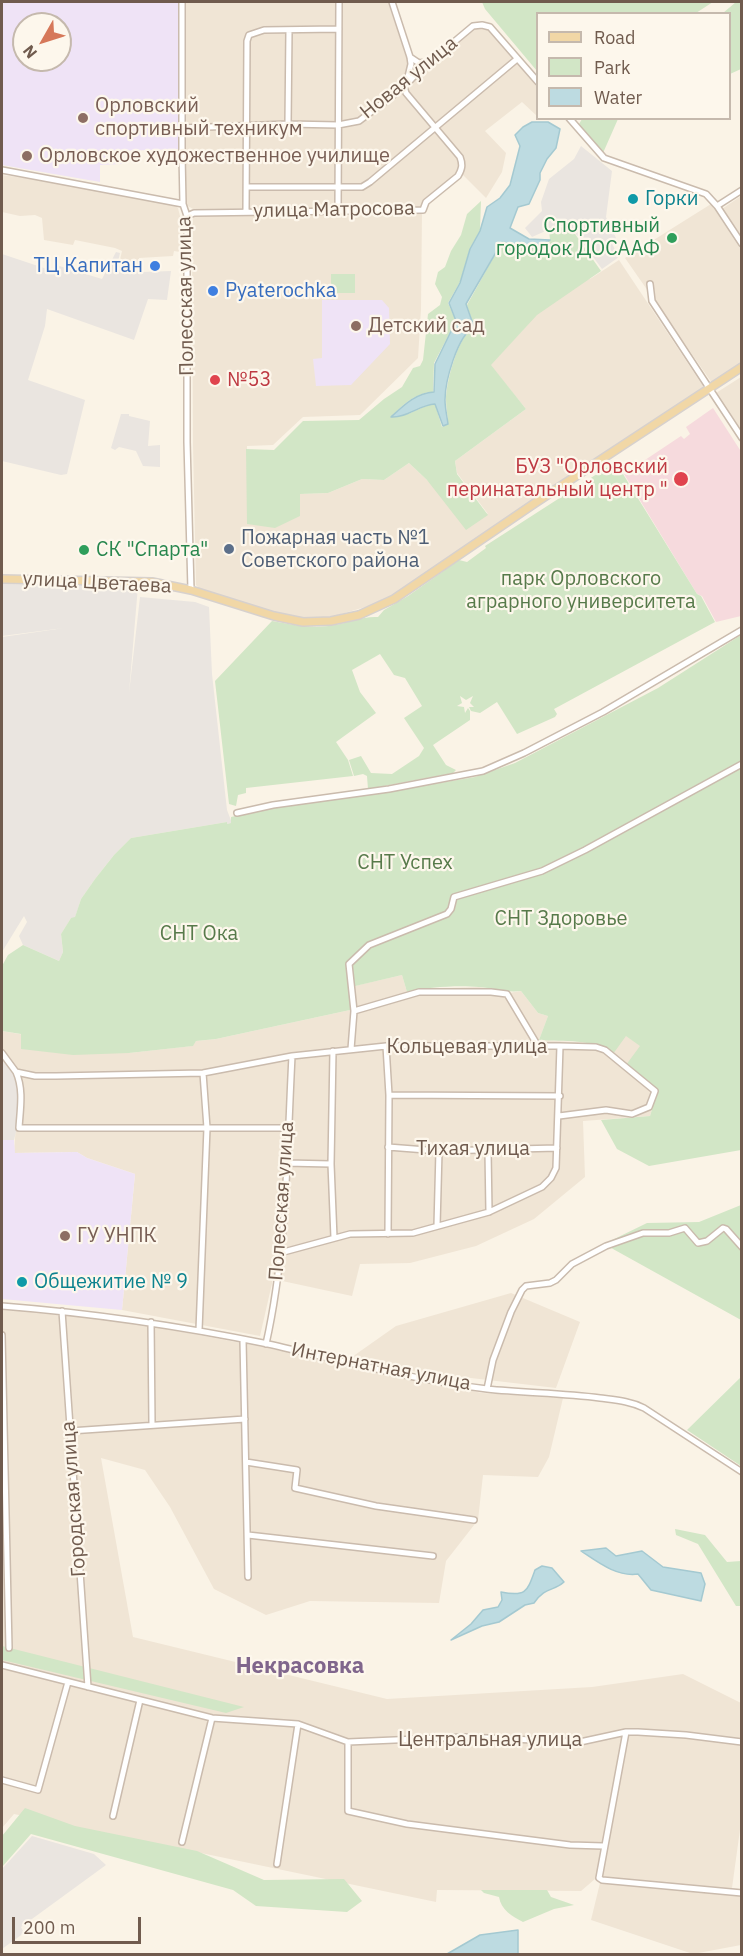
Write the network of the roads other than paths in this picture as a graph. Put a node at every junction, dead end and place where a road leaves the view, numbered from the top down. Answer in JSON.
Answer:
{"nodes":[{"id":1,"x":182,"y":2,"type":"edge"},
{"id":2,"x":339,"y":2,"type":"edge"},
{"id":3,"x":392,"y":2,"type":"edge"},
{"id":4,"x":339,"y":29,"type":"junction"},
{"id":5,"x":289,"y":30,"type":"junction"},
{"id":6,"x":410,"y":57,"type":"junction"},
{"id":7,"x":517,"y":59,"type":"junction"},
{"id":8,"x":430,"y":62,"type":"junction"},
{"id":9,"x":536,"y":81,"type":"edge"},
{"id":10,"x":405,"y":85,"type":"junction"},
{"id":11,"x":571,"y":120,"type":"edge"},
{"id":12,"x":288,"y":124,"type":"junction"},
{"id":13,"x":338,"y":125,"type":"junction"},
{"id":14,"x":247,"y":126,"type":"junction"},
{"id":15,"x":182,"y":128,"type":"junction"},
{"id":16,"x":434,"y":128,"type":"junction"},
{"id":17,"x":2,"y":170,"type":"edge"},
{"id":18,"x":338,"y":186,"type":"junction"},
{"id":19,"x":247,"y":187,"type":"junction"},
{"id":20,"x":741,"y":190,"type":"edge"},
{"id":21,"x":183,"y":204,"type":"junction"},
{"id":22,"x":717,"y":206,"type":"junction"},
{"id":23,"x":246,"y":212,"type":"junction"},
{"id":24,"x":338,"y":212,"type":"junction"},
{"id":25,"x":187,"y":216,"type":"junction"},
{"id":26,"x":741,"y":244,"type":"edge"},
{"id":27,"x":650,"y":286,"type":"dead end"},
{"id":28,"x":741,"y":367,"type":"edge"},
{"id":29,"x":711,"y":389,"type":"junction"},
{"id":30,"x":741,"y":438,"type":"edge"},
{"id":31,"x":2,"y":579,"type":"edge"},
{"id":32,"x":191,"y":590,"type":"junction"},
{"id":33,"x":741,"y":630,"type":"edge"},
{"id":34,"x":741,"y":764,"type":"edge"},
{"id":35,"x":237,"y":813,"type":"dead end"},
{"id":36,"x":354,"y":1011,"type":"junction"},
{"id":37,"x":386,"y":1046,"type":"junction"},
{"id":38,"x":538,"y":1046,"type":"junction"},
{"id":39,"x":560,"y":1046,"type":"junction"},
{"id":40,"x":351,"y":1050,"type":"junction"},
{"id":41,"x":333,"y":1051,"type":"junction"},
{"id":42,"x":2,"y":1053,"type":"edge"},
{"id":43,"x":292,"y":1056,"type":"junction"},
{"id":44,"x":16,"y":1072,"type":"junction"},
{"id":45,"x":203,"y":1073,"type":"junction"},
{"id":46,"x":388,"y":1095,"type":"junction"},
{"id":47,"x":560,"y":1096,"type":"junction"},
{"id":48,"x":559,"y":1116,"type":"junction"},
{"id":49,"x":207,"y":1128,"type":"junction"},
{"id":50,"x":288,"y":1128,"type":"junction"},
{"id":51,"x":388,"y":1147,"type":"junction"},
{"id":52,"x":557,"y":1148,"type":"junction"},
{"id":53,"x":438,"y":1151,"type":"junction"},
{"id":54,"x":488,"y":1151,"type":"junction"},
{"id":55,"x":286,"y":1163,"type":"junction"},
{"id":56,"x":331,"y":1164,"type":"junction"},
{"id":57,"x":489,"y":1212,"type":"junction"},
{"id":58,"x":437,"y":1226,"type":"junction"},
{"id":59,"x":388,"y":1234,"type":"junction"},
{"id":60,"x":334,"y":1238,"type":"junction"},
{"id":61,"x":741,"y":1247,"type":"edge"},
{"id":62,"x":280,"y":1252,"type":"junction"},
{"id":63,"x":2,"y":1306,"type":"edge"},
{"id":64,"x":62,"y":1311,"type":"junction"},
{"id":65,"x":151,"y":1322,"type":"junction"},
{"id":66,"x":199,"y":1330,"type":"junction"},
{"id":67,"x":2,"y":1335,"type":"edge"},
{"id":68,"x":243,"y":1340,"type":"junction"},
{"id":69,"x":266,"y":1344,"type":"junction"},
{"id":70,"x":487,"y":1389,"type":"junction"},
{"id":71,"x":244,"y":1419,"type":"junction"},
{"id":72,"x":152,"y":1424,"type":"junction"},
{"id":73,"x":70,"y":1431,"type":"junction"},
{"id":74,"x":246,"y":1462,"type":"junction"},
{"id":75,"x":741,"y":1472,"type":"edge"},
{"id":76,"x":474,"y":1520,"type":"dead end"},
{"id":77,"x":248,"y":1535,"type":"junction"},
{"id":78,"x":433,"y":1556,"type":"dead end"},
{"id":79,"x":248,"y":1577,"type":"dead end"},
{"id":80,"x":9,"y":1648,"type":"dead end"},
{"id":81,"x":2,"y":1665,"type":"edge"},
{"id":82,"x":68,"y":1682,"type":"junction"},
{"id":83,"x":88,"y":1687,"type":"junction"},
{"id":84,"x":140,"y":1700,"type":"junction"},
{"id":85,"x":212,"y":1718,"type":"junction"},
{"id":86,"x":298,"y":1724,"type":"junction"},
{"id":87,"x":626,"y":1732,"type":"junction"},
{"id":88,"x":348,"y":1742,"type":"junction"},
{"id":89,"x":741,"y":1742,"type":"edge"},
{"id":90,"x":2,"y":1780,"type":"edge"},
{"id":91,"x":113,"y":1816,"type":"dead end"},
{"id":92,"x":182,"y":1842,"type":"dead end"},
{"id":93,"x":603,"y":1846,"type":"junction"},
{"id":94,"x":277,"y":1864,"type":"dead end"},
{"id":95,"x":741,"y":1893,"type":"edge"}],
"edges":[{"from":1,"to":15,"type":"street","name":"Полесская улица"},
{"from":2,"to":4,"type":"street"},
{"from":3,"to":6,"type":"street"},
{"from":4,"to":5,"type":"street"},
{"from":4,"to":13,"type":"street"},
{"from":5,"to":12,"type":"street"},
{"from":5,"to":14,"type":"street"},
{"from":6,"to":8,"type":"street"},
{"from":6,"to":10,"type":"street"},
{"from":7,"to":8,"type":"street","name":"Новая улица"},
{"from":7,"to":9,"type":"street"},
{"from":7,"to":16,"type":"street"},
{"from":8,"to":10,"type":"street","name":"Новая улица"},
{"from":10,"to":13,"type":"street","name":"Новая улица"},
{"from":10,"to":16,"type":"street"},
{"from":11,"to":22,"type":"street"},
{"from":12,"to":13,"type":"street","name":"Новая улица"},
{"from":12,"to":14,"type":"street","name":"Новая улица"},
{"from":13,"to":18,"type":"street"},
{"from":14,"to":15,"type":"street","name":"Новая улица"},
{"from":14,"to":19,"type":"street"},
{"from":15,"to":21,"type":"street","name":"Полесская улица"},
{"from":16,"to":18,"type":"street"},
{"from":16,"to":24,"type":"street","name":"улица Матросова"},
{"from":17,"to":21,"type":"street"},
{"from":18,"to":19,"type":"street"},
{"from":18,"to":24,"type":"street"},
{"from":19,"to":23,"type":"street"},
{"from":20,"to":22,"type":"street"},
{"from":21,"to":25,"type":"street","name":"Полесская улица"},
{"from":22,"to":26,"type":"street"},
{"from":23,"to":24,"type":"street","name":"улица Матросова"},
{"from":23,"to":25,"type":"street","name":"улица Матросова"},
{"from":25,"to":32,"type":"street","name":"Полесская улица"},
{"from":27,"to":29,"type":"street"},
{"from":28,"to":29,"type":"main road","name":"улица Цветаева"},
{"from":29,"to":30,"type":"street"},
{"from":29,"to":32,"type":"main road","name":"улица Цветаева"},
{"from":31,"to":32,"type":"main road","name":"улица Цветаева"},
{"from":33,"to":35,"type":"street"},
{"from":34,"to":36,"type":"street"},
{"from":36,"to":38,"type":"street"},
{"from":36,"to":40,"type":"street"},
{"from":37,"to":38,"type":"street","name":"Кольцевая улица"},
{"from":37,"to":40,"type":"street","name":"Кольцевая улица"},
{"from":37,"to":46,"type":"street"},
{"from":38,"to":39,"type":"street","name":"Кольцевая улица"},
{"from":39,"to":47,"type":"street","name":"Кольцевая улица"},
{"from":39,"to":48,"type":"street"},
{"from":40,"to":41,"type":"street","name":"Кольцевая улица"},
{"from":41,"to":43,"type":"street","name":"Кольцевая улица"},
{"from":41,"to":56,"type":"street"},
{"from":42,"to":44,"type":"street"},
{"from":43,"to":45,"type":"street","name":"Кольцевая улица"},
{"from":43,"to":50,"type":"street","name":"Полесская улица"},
{"from":44,"to":45,"type":"street","name":"Кольцевая улица"},
{"from":44,"to":49,"type":"street"},
{"from":45,"to":49,"type":"street"},
{"from":46,"to":47,"type":"street"},
{"from":46,"to":51,"type":"street"},
{"from":47,"to":48,"type":"street","name":"Кольцевая улица"},
{"from":48,"to":52,"type":"street","name":"Кольцевая улица"},
{"from":49,"to":50,"type":"street"},
{"from":49,"to":66,"type":"street"},
{"from":50,"to":55,"type":"street","name":"Полесская улица"},
{"from":51,"to":53,"type":"street","name":"Тихая улица"},
{"from":51,"to":59,"type":"street"},
{"from":52,"to":54,"type":"street","name":"Тихая улица"},
{"from":52,"to":57,"type":"street","name":"Кольцевая улица"},
{"from":53,"to":54,"type":"street","name":"Тихая улица"},
{"from":53,"to":58,"type":"street"},
{"from":54,"to":57,"type":"street"},
{"from":55,"to":56,"type":"street"},
{"from":55,"to":62,"type":"street","name":"Полесская улица"},
{"from":56,"to":60,"type":"street"},
{"from":57,"to":58,"type":"street","name":"Кольцевая улица"},
{"from":58,"to":59,"type":"street","name":"Кольцевая улица"},
{"from":59,"to":60,"type":"street","name":"Кольцевая улица"},
{"from":60,"to":62,"type":"street","name":"Кольцевая улица"},
{"from":61,"to":70,"type":"street"},
{"from":62,"to":69,"type":"street","name":"Полесская улица"},
{"from":63,"to":64,"type":"street","name":"Интернатная улица"},
{"from":64,"to":65,"type":"street","name":"Интернатная улица"},
{"from":64,"to":73,"type":"street","name":"Городская улица"},
{"from":65,"to":66,"type":"street","name":"Интернатная улица"},
{"from":65,"to":72,"type":"street"},
{"from":66,"to":68,"type":"street","name":"Интернатная улица"},
{"from":67,"to":80,"type":"street"},
{"from":68,"to":69,"type":"street","name":"Интернатная улица"},
{"from":68,"to":71,"type":"street"},
{"from":69,"to":70,"type":"street","name":"Интернатная улица"},
{"from":70,"to":75,"type":"street","name":"Интернатная улица"},
{"from":71,"to":72,"type":"street"},
{"from":71,"to":74,"type":"street"},
{"from":72,"to":73,"type":"street"},
{"from":73,"to":83,"type":"street","name":"Городская улица"},
{"from":74,"to":76,"type":"street"},
{"from":74,"to":77,"type":"street"},
{"from":77,"to":78,"type":"street"},
{"from":77,"to":79,"type":"street"},
{"from":81,"to":82,"type":"street","name":"Центральная улица"},
{"from":82,"to":83,"type":"street","name":"Центральная улица"},
{"from":82,"to":90,"type":"street"},
{"from":83,"to":84,"type":"street","name":"Центральная улица"},
{"from":84,"to":85,"type":"street","name":"Центральная улица"},
{"from":84,"to":91,"type":"street"},
{"from":85,"to":86,"type":"street","name":"Центральная улица"},
{"from":85,"to":92,"type":"street"},
{"from":86,"to":88,"type":"street","name":"Центральная улица"},
{"from":86,"to":94,"type":"street"},
{"from":87,"to":88,"type":"street","name":"Центральная улица"},
{"from":87,"to":89,"type":"street","name":"Центральная улица"},
{"from":87,"to":93,"type":"street"},
{"from":88,"to":93,"type":"street"},
{"from":93,"to":95,"type":"street"}]}
